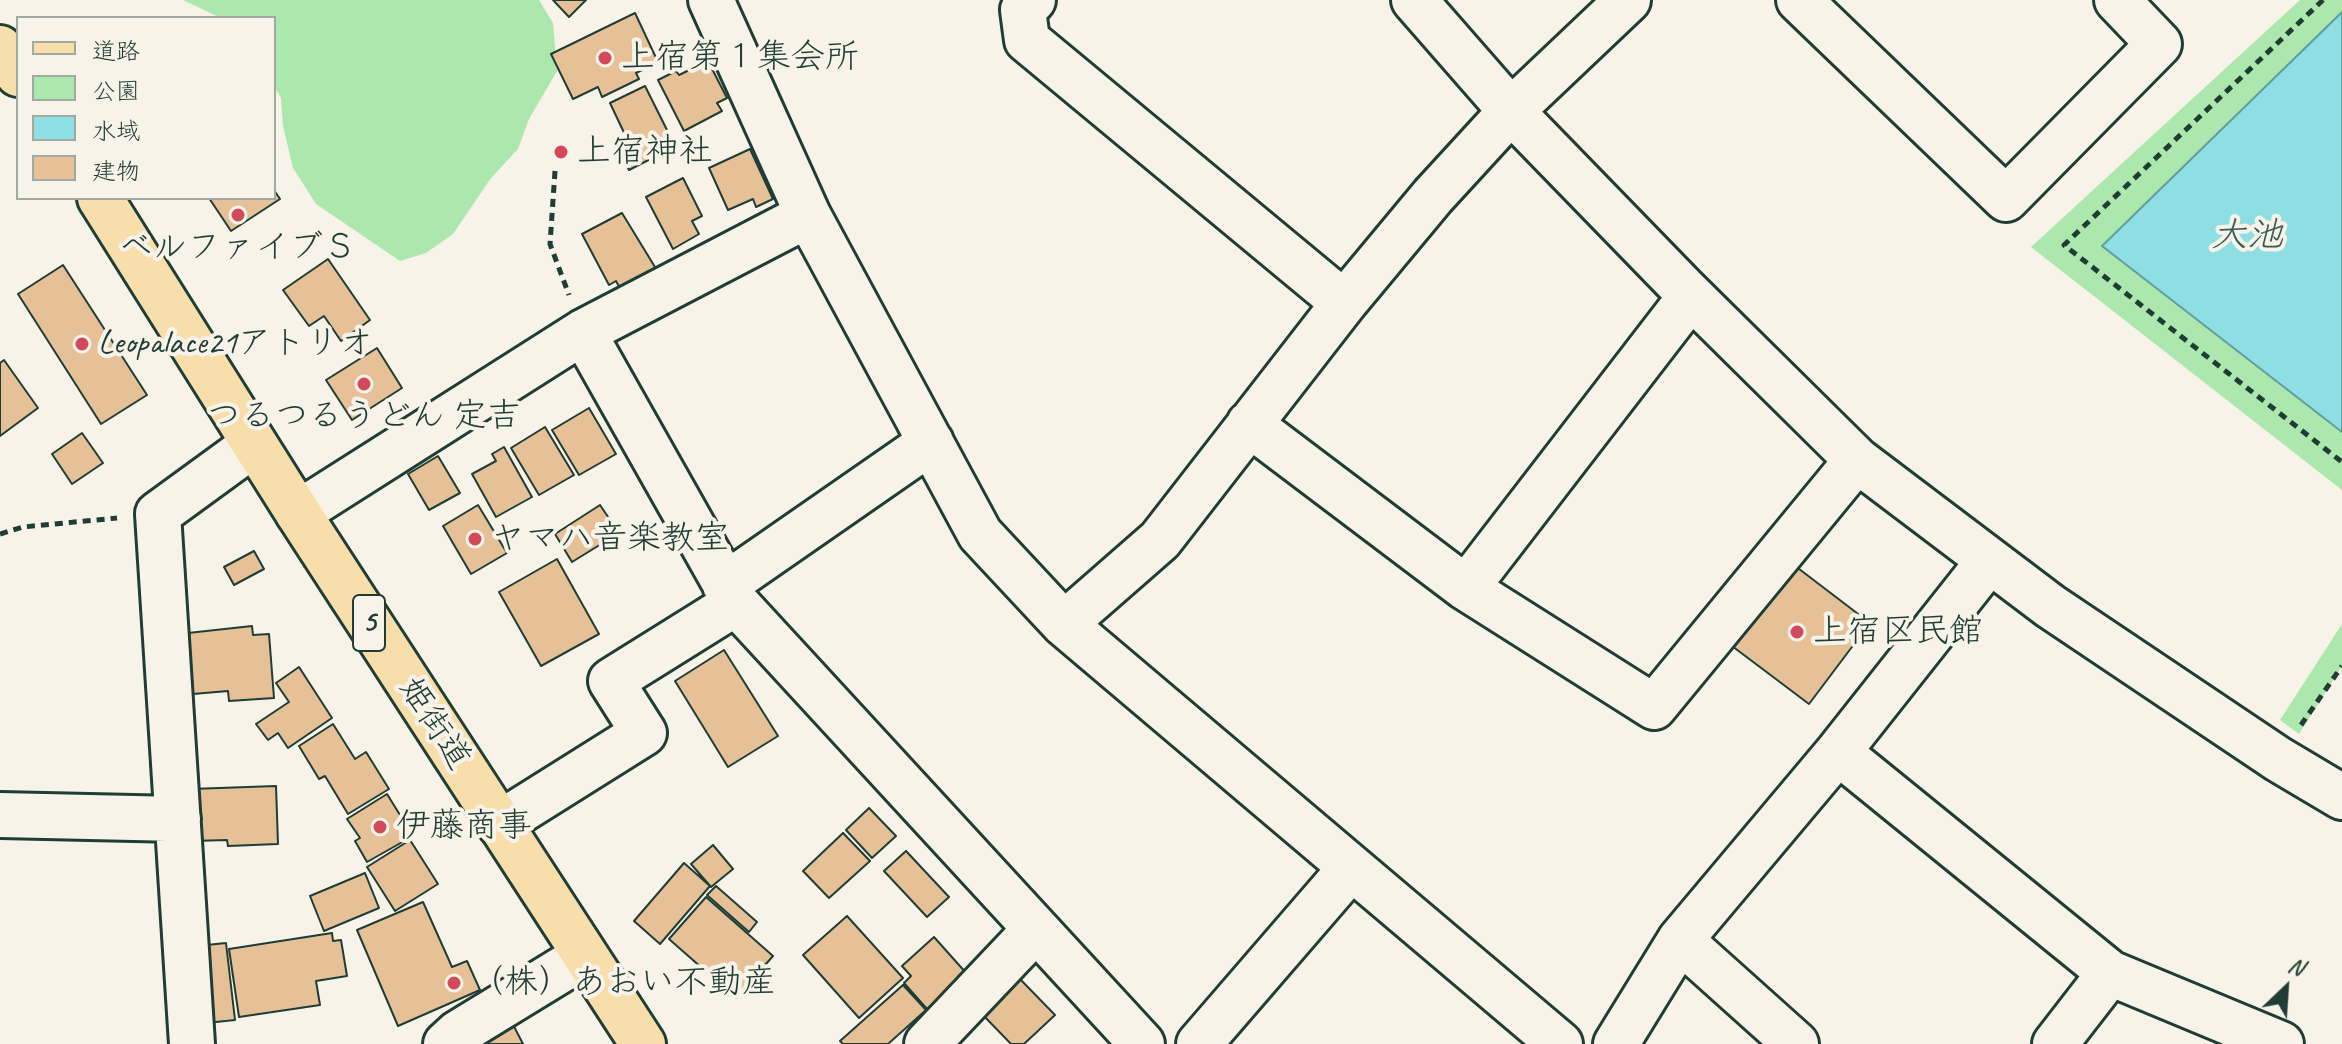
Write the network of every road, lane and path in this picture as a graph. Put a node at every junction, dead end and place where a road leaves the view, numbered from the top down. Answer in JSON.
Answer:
{"nodes":[{"id":1,"x":711,"y":0,"type":"edge"},
{"id":2,"x":1033,"y":0,"type":"edge"},
{"id":3,"x":1414,"y":0,"type":"edge"},
{"id":4,"x":1628,"y":0,"type":"edge"},
{"id":5,"x":1799,"y":0,"type":"edge"},
{"id":6,"x":2117,"y":0,"type":"edge"},
{"id":7,"x":2323,"y":0,"type":"edge"},
{"id":8,"x":0,"y":48,"type":"edge"},
{"id":9,"x":16,"y":71,"type":"edge"},
{"id":10,"x":1511,"y":111,"type":"junction"},
{"id":11,"x":555,"y":171,"type":"dead end"},
{"id":12,"x":101,"y":200,"type":"edge"},
{"id":13,"x":808,"y":215,"type":"junction"},
{"id":14,"x":1691,"y":296,"type":"junction"},
{"id":15,"x":1344,"y":303,"type":"junction"},
{"id":16,"x":583,"y":332,"type":"junction"},
{"id":17,"x":1249,"y":424,"type":"junction"},
{"id":18,"x":931,"y":442,"type":"junction"},
{"id":19,"x":254,"y":444,"type":"junction"},
{"id":20,"x":1857,"y":460,"type":"junction"},
{"id":21,"x":2342,"y":462,"type":"edge"},
{"id":22,"x":298,"y":513,"type":"junction"},
{"id":23,"x":158,"y":514,"type":"junction"},
{"id":24,"x":0,"y":534,"type":"edge"},
{"id":25,"x":1989,"y":561,"type":"junction"},
{"id":26,"x":1466,"y":588,"type":"junction"},
{"id":27,"x":730,"y":594,"type":"junction"},
{"id":28,"x":1064,"y":624,"type":"junction"},
{"id":29,"x":2342,"y":666,"type":"edge"},
{"id":30,"x":1838,"y":752,"type":"junction"},
{"id":31,"x":2278,"y":759,"type":"junction"},
{"id":32,"x":2342,"y":797,"type":"edge"},
{"id":33,"x":0,"y":815,"type":"edge"},
{"id":34,"x":178,"y":819,"type":"junction"},
{"id":35,"x":499,"y":824,"type":"junction"},
{"id":36,"x":1351,"y":868,"type":"junction"},
{"id":37,"x":1035,"y":930,"type":"junction"},
{"id":38,"x":1680,"y":940,"type":"junction"},
{"id":39,"x":584,"y":956,"type":"junction"},
{"id":40,"x":2110,"y":973,"type":"junction"},
{"id":41,"x":192,"y":1044,"type":"edge"},
{"id":42,"x":446,"y":1044,"type":"edge"},
{"id":43,"x":643,"y":1044,"type":"edge"},
{"id":44,"x":927,"y":1044,"type":"edge"},
{"id":45,"x":1142,"y":1044,"type":"edge"},
{"id":46,"x":1199,"y":1044,"type":"edge"},
{"id":47,"x":1560,"y":1044,"type":"edge"},
{"id":48,"x":1616,"y":1044,"type":"edge"},
{"id":49,"x":1796,"y":1044,"type":"edge"},
{"id":50,"x":2055,"y":1044,"type":"edge"},
{"id":51,"x":2281,"y":1044,"type":"edge"}],
"edges":[{"from":1,"to":13,"type":"street"},
{"from":2,"to":15,"type":"street"},
{"from":3,"to":10,"type":"street"},
{"from":4,"to":10,"type":"street"},
{"from":5,"to":6,"type":"street"},
{"from":7,"to":21,"type":"path"},
{"from":8,"to":9,"type":"main road"},
{"from":10,"to":14,"type":"street"},
{"from":10,"to":15,"type":"street"},
{"from":11,"to":16,"type":"path"},
{"from":12,"to":19,"type":"main road","name":"姫街道","number":"5"},
{"from":13,"to":16,"type":"street"},
{"from":13,"to":18,"type":"street"},
{"from":14,"to":20,"type":"street"},
{"from":14,"to":26,"type":"street"},
{"from":15,"to":17,"type":"street"},
{"from":16,"to":22,"type":"street"},
{"from":16,"to":27,"type":"street"},
{"from":17,"to":26,"type":"street"},
{"from":17,"to":28,"type":"street"},
{"from":18,"to":27,"type":"street"},
{"from":18,"to":28,"type":"street"},
{"from":19,"to":22,"type":"main road","name":"姫街道","number":"5"},
{"from":19,"to":23,"type":"street"},
{"from":20,"to":25,"type":"street"},
{"from":20,"to":26,"type":"street"},
{"from":22,"to":35,"type":"main road","name":"姫街道","number":"5"},
{"from":23,"to":24,"type":"path"},
{"from":23,"to":34,"type":"street"},
{"from":25,"to":30,"type":"street"},
{"from":25,"to":31,"type":"street"},
{"from":27,"to":35,"type":"street"},
{"from":27,"to":37,"type":"street"},
{"from":28,"to":36,"type":"street"},
{"from":29,"to":31,"type":"path"},
{"from":30,"to":38,"type":"street"},
{"from":30,"to":40,"type":"street"},
{"from":31,"to":32,"type":"street"},
{"from":33,"to":34,"type":"street"},
{"from":34,"to":41,"type":"street"},
{"from":35,"to":39,"type":"main road","name":"姫街道","number":"5"},
{"from":36,"to":46,"type":"street"},
{"from":36,"to":47,"type":"street"},
{"from":37,"to":44,"type":"street"},
{"from":37,"to":45,"type":"street"},
{"from":38,"to":48,"type":"street"},
{"from":38,"to":49,"type":"street"},
{"from":39,"to":42,"type":"street"},
{"from":39,"to":43,"type":"main road","name":"姫街道","number":"5"},
{"from":40,"to":50,"type":"street"},
{"from":40,"to":51,"type":"street"}]}
